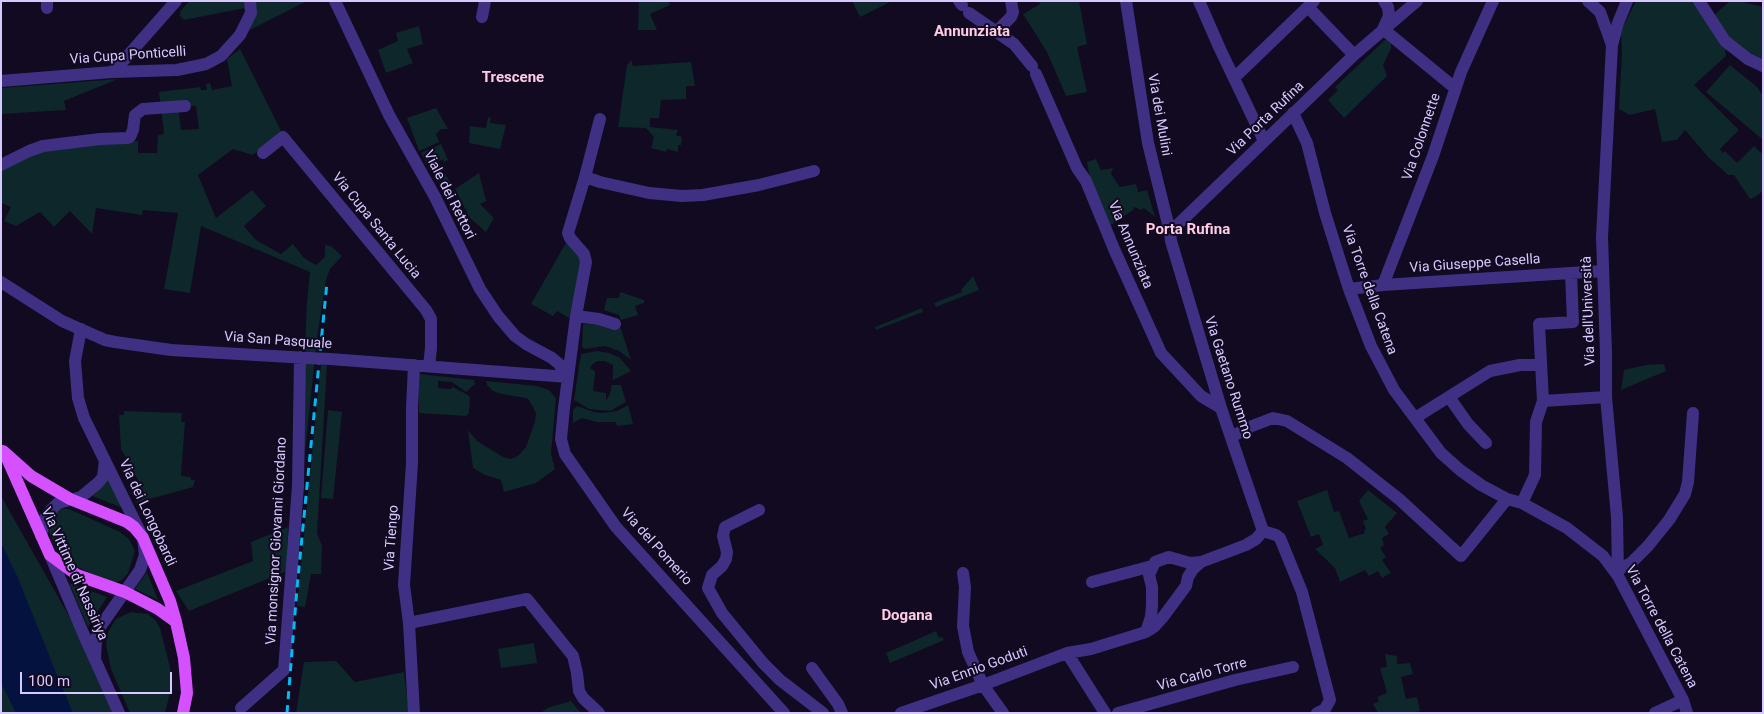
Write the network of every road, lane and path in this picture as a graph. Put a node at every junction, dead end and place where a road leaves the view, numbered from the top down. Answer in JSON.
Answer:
{"nodes":[{"id":1,"x":250,"y":1,"type":"edge"},
{"id":2,"x":335,"y":1,"type":"edge"},
{"id":3,"x":485,"y":1,"type":"edge"},
{"id":4,"x":1011,"y":1,"type":"edge"},
{"id":5,"x":1126,"y":1,"type":"edge"},
{"id":6,"x":1199,"y":1,"type":"edge"},
{"id":7,"x":1384,"y":1,"type":"edge"},
{"id":8,"x":1417,"y":1,"type":"edge"},
{"id":9,"x":1493,"y":1,"type":"edge"},
{"id":10,"x":1588,"y":1,"type":"edge"},
{"id":11,"x":1627,"y":1,"type":"edge"},
{"id":12,"x":1699,"y":1,"type":"edge"},
{"id":13,"x":174,"y":2,"type":"edge"},
{"id":14,"x":1311,"y":4,"type":"edge"},
{"id":15,"x":963,"y":6,"type":"edge"},
{"id":16,"x":482,"y":17,"type":"dead end"},
{"id":17,"x":1383,"y":29,"type":"junction"},
{"id":18,"x":997,"y":31,"type":"junction"},
{"id":19,"x":1612,"y":46,"type":"junction"},
{"id":20,"x":1354,"y":55,"type":"junction"},
{"id":21,"x":1763,"y":66,"type":"edge"},
{"id":22,"x":112,"y":72,"type":"junction"},
{"id":23,"x":1234,"y":78,"type":"junction"},
{"id":24,"x":1,"y":81,"type":"edge"},
{"id":25,"x":1454,"y":88,"type":"junction"},
{"id":26,"x":185,"y":106,"type":"dead end"},
{"id":27,"x":1293,"y":113,"type":"junction"},
{"id":28,"x":600,"y":119,"type":"dead end"},
{"id":29,"x":1264,"y":141,"type":"junction"},
{"id":30,"x":263,"y":152,"type":"dead end"},
{"id":31,"x":1,"y":165,"type":"edge"},
{"id":32,"x":814,"y":171,"type":"dead end"},
{"id":33,"x":585,"y":178,"type":"junction"},
{"id":34,"x":1170,"y":232,"type":"junction"},
{"id":35,"x":1602,"y":271,"type":"junction"},
{"id":36,"x":1571,"y":273,"type":"junction"},
{"id":37,"x":1,"y":282,"type":"edge"},
{"id":38,"x":1383,"y":285,"type":"junction"},
{"id":39,"x":1349,"y":289,"type":"junction"},
{"id":40,"x":576,"y":316,"type":"junction"},
{"id":41,"x":615,"y":324,"type":"dead end"},
{"id":42,"x":81,"y":329,"type":"junction"},
{"id":43,"x":304,"y":357,"type":"junction"},
{"id":44,"x":414,"y":365,"type":"junction"},
{"id":45,"x":1541,"y":365,"type":"junction"},
{"id":46,"x":429,"y":366,"type":"junction"},
{"id":47,"x":568,"y":377,"type":"junction"},
{"id":48,"x":1449,"y":397,"type":"junction"},
{"id":49,"x":1606,"y":397,"type":"junction"},
{"id":50,"x":1543,"y":401,"type":"junction"},
{"id":51,"x":1221,"y":408,"type":"junction"},
{"id":52,"x":1693,"y":413,"type":"dead end"},
{"id":53,"x":1415,"y":418,"type":"junction"},
{"id":54,"x":1231,"y":436,"type":"junction"},
{"id":55,"x":1486,"y":443,"type":"dead end"},
{"id":56,"x":2,"y":449,"type":"edge"},
{"id":57,"x":105,"y":460,"type":"junction"},
{"id":58,"x":70,"y":499,"type":"junction"},
{"id":59,"x":1507,"y":499,"type":"junction"},
{"id":60,"x":1522,"y":503,"type":"junction"},
{"id":61,"x":759,"y":510,"type":"dead end"},
{"id":62,"x":1263,"y":531,"type":"junction"},
{"id":63,"x":42,"y":536,"type":"junction"},
{"id":64,"x":142,"y":538,"type":"junction"},
{"id":65,"x":50,"y":555,"type":"junction"},
{"id":66,"x":1178,"y":560,"type":"junction"},
{"id":67,"x":1201,"y":562,"type":"junction"},
{"id":68,"x":1152,"y":566,"type":"junction"},
{"id":69,"x":963,"y":573,"type":"dead end"},
{"id":70,"x":1618,"y":573,"type":"junction"},
{"id":71,"x":1188,"y":577,"type":"junction"},
{"id":72,"x":1092,"y":582,"type":"dead end"},
{"id":73,"x":1152,"y":587,"type":"junction"},
{"id":74,"x":125,"y":592,"type":"junction"},
{"id":75,"x":1179,"y":594,"type":"junction"},
{"id":76,"x":176,"y":622,"type":"junction"},
{"id":77,"x":409,"y":623,"type":"junction"},
{"id":78,"x":1146,"y":632,"type":"junction"},
{"id":79,"x":1067,"y":652,"type":"junction"},
{"id":80,"x":95,"y":659,"type":"junction"},
{"id":81,"x":1293,"y":666,"type":"dead end"},
{"id":82,"x":812,"y":668,"type":"dead end"},
{"id":83,"x":984,"y":684,"type":"junction"},
{"id":84,"x":1683,"y":700,"type":"junction"},
{"id":85,"x":241,"y":708,"type":"dead end"},
{"id":86,"x":119,"y":713,"type":"edge"},
{"id":87,"x":183,"y":713,"type":"edge"},
{"id":88,"x":414,"y":713,"type":"edge"},
{"id":89,"x":599,"y":713,"type":"edge"},
{"id":90,"x":784,"y":713,"type":"edge"},
{"id":91,"x":824,"y":713,"type":"edge"},
{"id":92,"x":842,"y":713,"type":"edge"},
{"id":93,"x":901,"y":713,"type":"edge"},
{"id":94,"x":1003,"y":713,"type":"edge"},
{"id":95,"x":1105,"y":713,"type":"edge"},
{"id":96,"x":1118,"y":713,"type":"edge"},
{"id":97,"x":1317,"y":713,"type":"edge"},
{"id":98,"x":1655,"y":713,"type":"edge"},
{"id":99,"x":1687,"y":713,"type":"edge"}],
"edges":[{"from":1,"to":22,"type":"street","name":"Via Cupa Ponticelli"},
{"from":2,"to":47,"type":"street","name":"Viale dei Rettori"},
{"from":3,"to":16,"type":"street"},
{"from":4,"to":18,"type":"street"},
{"from":5,"to":34,"type":"street","name":"Via dei Mulini"},
{"from":6,"to":23,"type":"street"},
{"from":7,"to":17,"type":"street"},
{"from":8,"to":17,"type":"street","name":"Via Porta Rufina"},
{"from":9,"to":25,"type":"street","name":"Via Colonnette"},
{"from":10,"to":19,"type":"street","name":"Via dell'Università"},
{"from":11,"to":19,"type":"street","name":"Via dell'Università"},
{"from":12,"to":21,"type":"street"},
{"from":13,"to":22,"type":"street"},
{"from":14,"to":20,"type":"street"},
{"from":14,"to":23,"type":"street"},
{"from":15,"to":18,"type":"street","name":"Via Annunziata"},
{"from":17,"to":20,"type":"street","name":"Via Porta Rufina"},
{"from":17,"to":25,"type":"street"},
{"from":18,"to":51,"type":"street","name":"Via Annunziata"},
{"from":19,"to":35,"type":"street","name":"Via dell'Università"},
{"from":20,"to":27,"type":"street","name":"Via Porta Rufina"},
{"from":22,"to":24,"type":"street","name":"Via Cupa Ponticelli"},
{"from":23,"to":29,"type":"street"},
{"from":25,"to":38,"type":"street","name":"Via Colonnette"},
{"from":26,"to":31,"type":"street"},
{"from":27,"to":29,"type":"street","name":"Via Porta Rufina"},
{"from":27,"to":39,"type":"street","name":"Via Torre della Catena"},
{"from":28,"to":33,"type":"street"},
{"from":29,"to":34,"type":"street","name":"Via Porta Rufina"},
{"from":30,"to":46,"type":"street","name":"Via Cupa Santa Lucia"},
{"from":32,"to":33,"type":"street"},
{"from":33,"to":40,"type":"street","name":"Via del Pomerio"},
{"from":34,"to":51,"type":"street","name":"Via Gaetano Rummo"},
{"from":35,"to":36,"type":"street","name":"Via Giuseppe Casella"},
{"from":35,"to":49,"type":"street","name":"Via dell'Università"},
{"from":36,"to":38,"type":"street","name":"Via Giuseppe Casella"},
{"from":36,"to":45,"type":"street"},
{"from":37,"to":42,"type":"street","name":"Via San Pasquale"},
{"from":38,"to":39,"type":"street","name":"Via Giuseppe Casella"},
{"from":39,"to":53,"type":"street","name":"Via Torre della Catena"},
{"from":40,"to":41,"type":"street"},
{"from":40,"to":47,"type":"street","name":"Via del Pomerio"},
{"from":42,"to":43,"type":"street","name":"Via San Pasquale"},
{"from":42,"to":57,"type":"street","name":"Via dei Longobardi"},
{"from":43,"to":44,"type":"street","name":"Via San Pasquale","bridge":true},
{"from":43,"to":85,"type":"street","name":"Via monsignor Giovanni Giordano"},
{"from":44,"to":46,"type":"street","name":"Via San Pasquale"},
{"from":44,"to":77,"type":"street","name":"Via Tiengo"},
{"from":45,"to":48,"type":"street"},
{"from":45,"to":50,"type":"street"},
{"from":46,"to":47,"type":"street","name":"Via San Pasquale"},
{"from":47,"to":90,"type":"street","name":"Via del Pomerio"},
{"from":48,"to":53,"type":"street"},
{"from":48,"to":55,"type":"street"},
{"from":49,"to":50,"type":"street"},
{"from":49,"to":70,"type":"street","name":"Via dell'Università"},
{"from":50,"to":60,"type":"street"},
{"from":51,"to":54,"type":"street","name":"Via Gaetano Rummo"},
{"from":52,"to":70,"type":"street"},
{"from":53,"to":59,"type":"street","name":"Via Torre della Catena"},
{"from":54,"to":59,"type":"street"},
{"from":54,"to":62,"type":"street","name":"Via Gaetano Rummo"},
{"from":56,"to":58,"type":"main road"},
{"from":56,"to":63,"type":"main road","name":"Via Vittime di Nassiriya"},
{"from":57,"to":58,"type":"street"},
{"from":57,"to":64,"type":"street","name":"Via dei Longobardi"},
{"from":58,"to":63,"type":"street"},
{"from":58,"to":64,"type":"main road"},
{"from":59,"to":60,"type":"street","name":"Via Torre della Catena"},
{"from":60,"to":70,"type":"street","name":"Via Torre della Catena"},
{"from":61,"to":91,"type":"street"},
{"from":62,"to":67,"type":"street"},
{"from":62,"to":97,"type":"street"},
{"from":63,"to":65,"type":"main road","name":"Via Vittime di Nassiriya"},
{"from":64,"to":74,"type":"street"},
{"from":64,"to":76,"type":"main road","name":"Via dei Longobardi"},
{"from":65,"to":74,"type":"main road"},
{"from":65,"to":80,"type":"street","name":"Via Vittime di Nassiriya"},
{"from":66,"to":67,"type":"street"},
{"from":66,"to":68,"type":"street"},
{"from":66,"to":71,"type":"street"},
{"from":67,"to":71,"type":"street"},
{"from":68,"to":72,"type":"street"},
{"from":68,"to":73,"type":"street"},
{"from":69,"to":83,"type":"street"},
{"from":70,"to":84,"type":"street","name":"Via Torre della Catena"},
{"from":71,"to":75,"type":"street"},
{"from":73,"to":75,"type":"street"},
{"from":73,"to":78,"type":"street"},
{"from":74,"to":76,"type":"main road"},
{"from":74,"to":80,"type":"street"},
{"from":75,"to":78,"type":"street"},
{"from":76,"to":87,"type":"main road","name":"Via dei Longobardi"},
{"from":77,"to":88,"type":"street","name":"Via Tiengo"},
{"from":77,"to":89,"type":"street"},
{"from":78,"to":79,"type":"street","name":"Via Ennio Goduti"},
{"from":79,"to":83,"type":"street","name":"Via Ennio Goduti"},
{"from":79,"to":95,"type":"street"},
{"from":80,"to":86,"type":"street","name":"Via Vittime di Nassiriya"},
{"from":81,"to":96,"type":"street","name":"Via Carlo Torre"},
{"from":82,"to":92,"type":"street"},
{"from":83,"to":93,"type":"street","name":"Via Ennio Goduti"},
{"from":83,"to":94,"type":"street"},
{"from":84,"to":98,"type":"street"},
{"from":84,"to":99,"type":"street","name":"Via Torre della Catena"}]}
